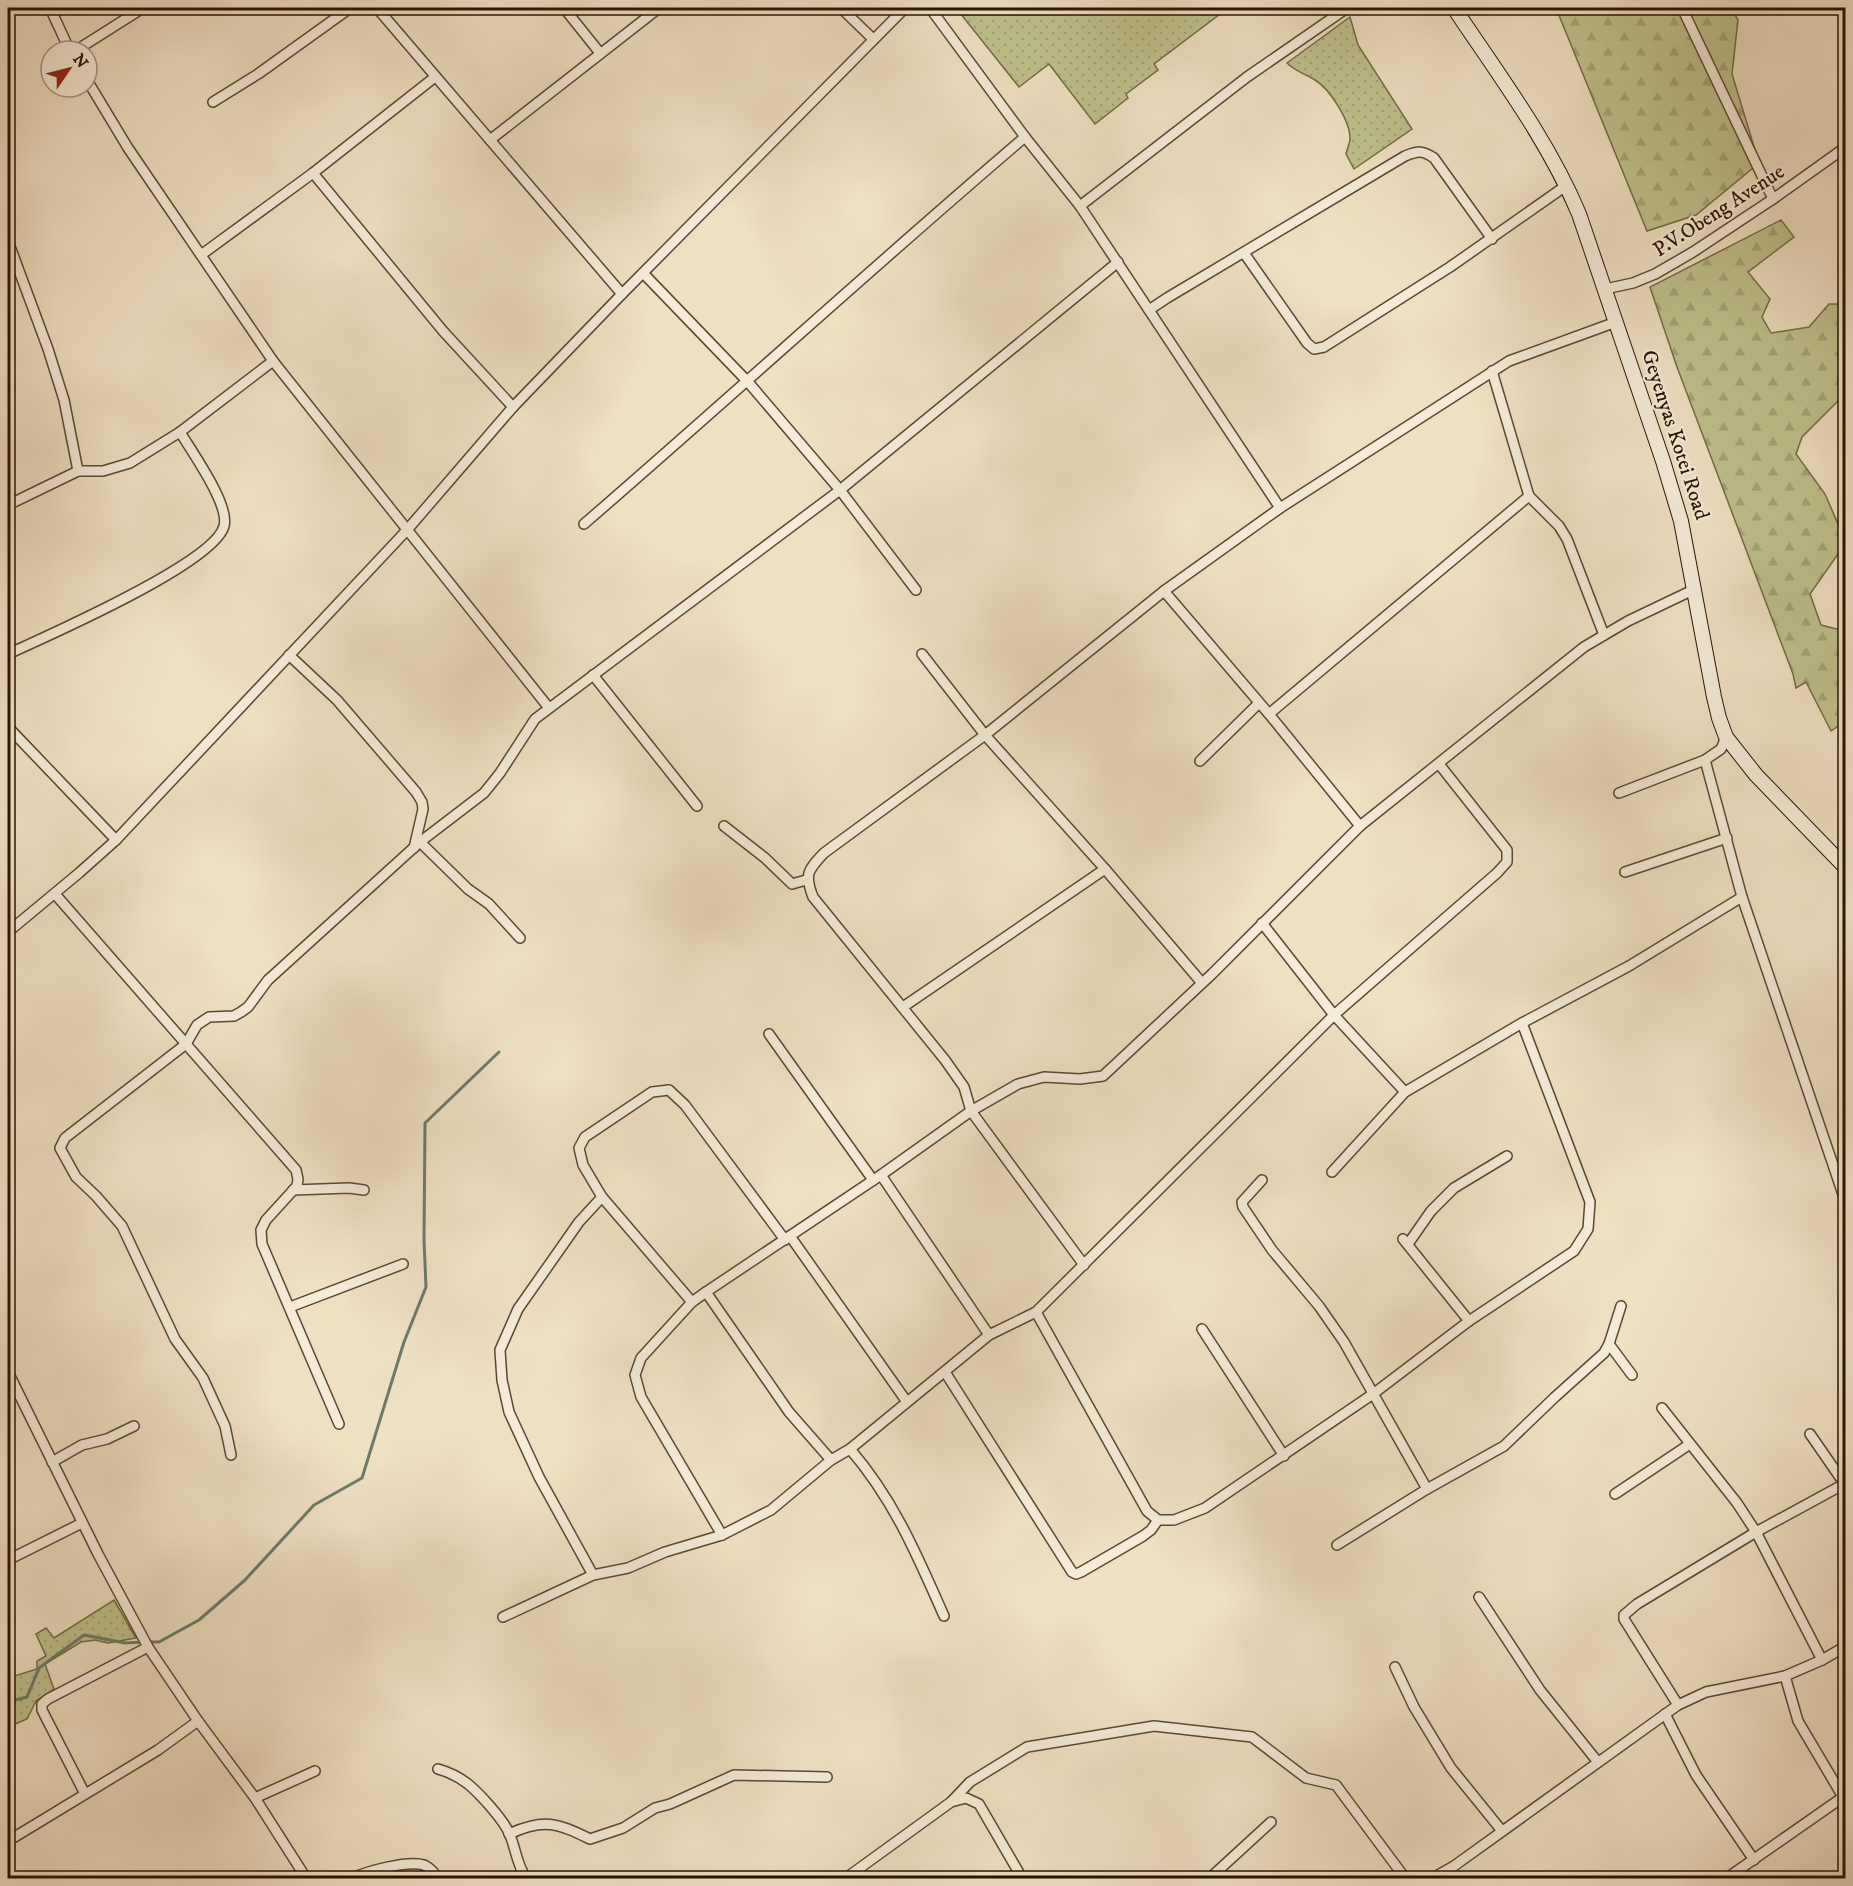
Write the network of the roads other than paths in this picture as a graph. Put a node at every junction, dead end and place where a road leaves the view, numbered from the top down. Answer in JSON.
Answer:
{"nodes":[{"id":1,"x":50,"y":8,"type":"edge"},
{"id":2,"x":143,"y":8,"type":"edge"},
{"id":3,"x":350,"y":8,"type":"edge"},
{"id":4,"x":377,"y":8,"type":"edge"},
{"id":5,"x":564,"y":8,"type":"edge"},
{"id":6,"x":659,"y":8,"type":"edge"},
{"id":7,"x":841,"y":8,"type":"edge"},
{"id":8,"x":905,"y":8,"type":"edge"},
{"id":9,"x":930,"y":8,"type":"edge"},
{"id":10,"x":1347,"y":8,"type":"edge"},
{"id":11,"x":1454,"y":8,"type":"edge"},
{"id":12,"x":1682,"y":8,"type":"edge"},
{"id":13,"x":64,"y":39,"type":"edge"},
{"id":14,"x":94,"y":39,"type":"edge"},
{"id":15,"x":873,"y":39,"type":"junction"},
{"id":16,"x":600,"y":53,"type":"junction"},
{"id":17,"x":435,"y":77,"type":"junction"},
{"id":18,"x":98,"y":99,"type":"edge"},
{"id":19,"x":213,"y":102,"type":"dead end"},
{"id":20,"x":1025,"y":136,"type":"junction"},
{"id":21,"x":490,"y":141,"type":"junction"},
{"id":22,"x":1845,"y":147,"type":"edge"},
{"id":23,"x":313,"y":173,"type":"junction"},
{"id":24,"x":1567,"y":185,"type":"junction"},
{"id":25,"x":1773,"y":200,"type":"junction"},
{"id":26,"x":1080,"y":206,"type":"junction"},
{"id":27,"x":1491,"y":239,"type":"junction"},
{"id":28,"x":8,"y":241,"type":"edge"},
{"id":29,"x":1244,"y":253,"type":"junction"},
{"id":30,"x":201,"y":255,"type":"junction"},
{"id":31,"x":1118,"y":262,"type":"junction"},
{"id":32,"x":643,"y":273,"type":"junction"},
{"id":33,"x":1605,"y":289,"type":"junction"},
{"id":34,"x":622,"y":294,"type":"junction"},
{"id":35,"x":1149,"y":310,"type":"junction"},
{"id":36,"x":1616,"y":322,"type":"junction"},
{"id":37,"x":273,"y":361,"type":"junction"},
{"id":38,"x":1492,"y":371,"type":"junction"},
{"id":39,"x":748,"y":382,"type":"junction"},
{"id":40,"x":513,"y":407,"type":"junction"},
{"id":41,"x":180,"y":432,"type":"junction"},
{"id":42,"x":78,"y":471,"type":"junction"},
{"id":43,"x":840,"y":490,"type":"junction"},
{"id":44,"x":1529,"y":496,"type":"junction"},
{"id":45,"x":8,"y":505,"type":"edge"},
{"id":46,"x":1280,"y":508,"type":"junction"},
{"id":47,"x":584,"y":524,"type":"dead end"},
{"id":48,"x":407,"y":530,"type":"junction"},
{"id":49,"x":1695,"y":589,"type":"junction"},
{"id":50,"x":916,"y":590,"type":"dead end"},
{"id":51,"x":1164,"y":591,"type":"junction"},
{"id":52,"x":1604,"y":635,"type":"junction"},
{"id":53,"x":8,"y":654,"type":"edge"},
{"id":54,"x":922,"y":654,"type":"dead end"},
{"id":55,"x":289,"y":655,"type":"junction"},
{"id":56,"x":593,"y":675,"type":"junction"},
{"id":57,"x":1259,"y":703,"type":"junction"},
{"id":58,"x":549,"y":708,"type":"junction"},
{"id":59,"x":1269,"y":714,"type":"junction"},
{"id":60,"x":8,"y":728,"type":"edge"},
{"id":61,"x":985,"y":735,"type":"junction"},
{"id":62,"x":1726,"y":737,"type":"junction"},
{"id":63,"x":1705,"y":760,"type":"junction"},
{"id":64,"x":1200,"y":761,"type":"dead end"},
{"id":65,"x":1438,"y":764,"type":"junction"},
{"id":66,"x":1619,"y":793,"type":"dead end"},
{"id":67,"x":697,"y":806,"type":"dead end"},
{"id":68,"x":724,"y":826,"type":"dead end"},
{"id":69,"x":1360,"y":826,"type":"junction"},
{"id":70,"x":1727,"y":838,"type":"junction"},
{"id":71,"x":116,"y":840,"type":"junction"},
{"id":72,"x":417,"y":845,"type":"junction"},
{"id":73,"x":1845,"y":868,"type":"edge"},
{"id":74,"x":1105,"y":869,"type":"junction"},
{"id":75,"x":1625,"y":872,"type":"dead end"},
{"id":76,"x":807,"y":880,"type":"junction"},
{"id":77,"x":55,"y":894,"type":"junction"},
{"id":78,"x":1742,"y":897,"type":"junction"},
{"id":79,"x":1262,"y":923,"type":"junction"},
{"id":80,"x":8,"y":932,"type":"edge"},
{"id":81,"x":520,"y":938,"type":"dead end"},
{"id":82,"x":1202,"y":983,"type":"junction"},
{"id":83,"x":903,"y":1007,"type":"junction"},
{"id":84,"x":1334,"y":1015,"type":"junction"},
{"id":85,"x":1522,"y":1023,"type":"junction"},
{"id":86,"x":769,"y":1034,"type":"dead end"},
{"id":87,"x":186,"y":1044,"type":"junction"},
{"id":88,"x":1405,"y":1092,"type":"junction"},
{"id":89,"x":971,"y":1111,"type":"junction"},
{"id":90,"x":1507,"y":1156,"type":"dead end"},
{"id":91,"x":1332,"y":1172,"type":"dead end"},
{"id":92,"x":877,"y":1178,"type":"junction"},
{"id":93,"x":1262,"y":1180,"type":"dead end"},
{"id":94,"x":293,"y":1190,"type":"junction"},
{"id":95,"x":364,"y":1190,"type":"dead end"},
{"id":96,"x":602,"y":1197,"type":"junction"},
{"id":97,"x":1845,"y":1203,"type":"edge"},
{"id":98,"x":787,"y":1238,"type":"junction"},
{"id":99,"x":403,"y":1264,"type":"dead end"},
{"id":100,"x":1084,"y":1265,"type":"junction"},
{"id":101,"x":706,"y":1292,"type":"junction"},
{"id":102,"x":692,"y":1302,"type":"junction"},
{"id":103,"x":1622,"y":1306,"type":"dead end"},
{"id":104,"x":290,"y":1307,"type":"junction"},
{"id":105,"x":1036,"y":1312,"type":"junction"},
{"id":106,"x":1469,"y":1321,"type":"junction"},
{"id":107,"x":1202,"y":1329,"type":"dead end"},
{"id":108,"x":989,"y":1335,"type":"junction"},
{"id":109,"x":1609,"y":1344,"type":"junction"},
{"id":110,"x":8,"y":1372,"type":"edge"},
{"id":111,"x":945,"y":1372,"type":"junction"},
{"id":112,"x":1632,"y":1375,"type":"dead end"},
{"id":113,"x":1373,"y":1394,"type":"junction"},
{"id":114,"x":907,"y":1402,"type":"junction"},
{"id":115,"x":1662,"y":1408,"type":"dead end"},
{"id":116,"x":339,"y":1424,"type":"dead end"},
{"id":117,"x":134,"y":1425,"type":"dead end"},
{"id":118,"x":1810,"y":1434,"type":"dead end"},
{"id":119,"x":1690,"y":1444,"type":"junction"},
{"id":120,"x":850,"y":1449,"type":"junction"},
{"id":121,"x":231,"y":1455,"type":"dead end"},
{"id":122,"x":1284,"y":1456,"type":"junction"},
{"id":123,"x":831,"y":1460,"type":"junction"},
{"id":124,"x":52,"y":1462,"type":"junction"},
{"id":125,"x":1845,"y":1484,"type":"edge"},
{"id":126,"x":1427,"y":1489,"type":"junction"},
{"id":127,"x":1615,"y":1494,"type":"dead end"},
{"id":128,"x":1158,"y":1520,"type":"junction"},
{"id":129,"x":82,"y":1523,"type":"junction"},
{"id":130,"x":1755,"y":1532,"type":"junction"},
{"id":131,"x":722,"y":1535,"type":"junction"},
{"id":132,"x":1337,"y":1545,"type":"dead end"},
{"id":133,"x":8,"y":1560,"type":"edge"},
{"id":134,"x":593,"y":1575,"type":"junction"},
{"id":135,"x":1479,"y":1597,"type":"dead end"},
{"id":136,"x":944,"y":1616,"type":"dead end"},
{"id":137,"x":503,"y":1617,"type":"dead end"},
{"id":138,"x":1845,"y":1646,"type":"edge"},
{"id":139,"x":148,"y":1647,"type":"junction"},
{"id":140,"x":1822,"y":1660,"type":"junction"},
{"id":141,"x":1395,"y":1667,"type":"dead end"},
{"id":142,"x":1785,"y":1676,"type":"junction"},
{"id":143,"x":1677,"y":1705,"type":"junction"},
{"id":144,"x":1665,"y":1714,"type":"junction"},
{"id":145,"x":198,"y":1721,"type":"junction"},
{"id":146,"x":1597,"y":1761,"type":"junction"},
{"id":147,"x":438,"y":1769,"type":"dead end"},
{"id":148,"x":315,"y":1771,"type":"dead end"},
{"id":149,"x":826,"y":1777,"type":"dead end"},
{"id":150,"x":85,"y":1794,"type":"junction"},
{"id":151,"x":1844,"y":1796,"type":"edge"},
{"id":152,"x":255,"y":1798,"type":"junction"},
{"id":153,"x":951,"y":1802,"type":"junction"},
{"id":154,"x":1271,"y":1822,"type":"dead end"},
{"id":155,"x":1502,"y":1831,"type":"junction"},
{"id":156,"x":509,"y":1834,"type":"junction"},
{"id":157,"x":8,"y":1842,"type":"edge"},
{"id":158,"x":1754,"y":1860,"type":"junction"},
{"id":159,"x":306,"y":1878,"type":"edge"},
{"id":160,"x":352,"y":1878,"type":"edge"},
{"id":161,"x":438,"y":1878,"type":"edge"},
{"id":162,"x":526,"y":1878,"type":"edge"},
{"id":163,"x":846,"y":1878,"type":"edge"},
{"id":164,"x":1022,"y":1878,"type":"edge"},
{"id":165,"x":1210,"y":1878,"type":"edge"},
{"id":166,"x":1405,"y":1878,"type":"edge"},
{"id":167,"x":1433,"y":1878,"type":"edge"},
{"id":168,"x":1726,"y":1878,"type":"edge"}],
"edges":[{"from":1,"to":13,"type":"street"},
{"from":2,"to":14,"type":"street"},
{"from":3,"to":19,"type":"street"},
{"from":4,"to":17,"type":"street"},
{"from":5,"to":16,"type":"street"},
{"from":6,"to":16,"type":"street"},
{"from":7,"to":15,"type":"street"},
{"from":8,"to":15,"type":"street"},
{"from":9,"to":20,"type":"street"},
{"from":10,"to":26,"type":"street"},
{"from":11,"to":24,"type":"street","name":"Geyenyas Kotei Road"},
{"from":12,"to":25,"type":"street"},
{"from":15,"to":32,"type":"street"},
{"from":16,"to":21,"type":"street"},
{"from":17,"to":21,"type":"street"},
{"from":17,"to":23,"type":"street"},
{"from":18,"to":30,"type":"street"},
{"from":20,"to":26,"type":"street"},
{"from":20,"to":39,"type":"street"},
{"from":21,"to":34,"type":"street"},
{"from":22,"to":25,"type":"street","name":"P.V.Obeng Avenue"},
{"from":23,"to":30,"type":"street"},
{"from":23,"to":40,"type":"street"},
{"from":24,"to":27,"type":"street"},
{"from":24,"to":33,"type":"street","name":"Geyenyas Kotei Road"},
{"from":25,"to":33,"type":"street","name":"P.V.Obeng Avenue"},
{"from":26,"to":31,"type":"street"},
{"from":27,"to":29,"type":"street"},
{"from":27,"to":29,"type":"street"},
{"from":28,"to":42,"type":"street"},
{"from":29,"to":35,"type":"street"},
{"from":30,"to":37,"type":"street"},
{"from":31,"to":35,"type":"street"},
{"from":31,"to":43,"type":"street"},
{"from":32,"to":34,"type":"street"},
{"from":32,"to":39,"type":"street"},
{"from":33,"to":36,"type":"street","name":"Geyenyas Kotei Road"},
{"from":34,"to":40,"type":"street"},
{"from":35,"to":46,"type":"street"},
{"from":36,"to":38,"type":"street"},
{"from":36,"to":49,"type":"street","name":"Geyenyas Kotei Road"},
{"from":37,"to":41,"type":"street"},
{"from":37,"to":48,"type":"street"},
{"from":38,"to":44,"type":"street"},
{"from":38,"to":46,"type":"street"},
{"from":39,"to":43,"type":"street"},
{"from":39,"to":47,"type":"street"},
{"from":40,"to":48,"type":"street"},
{"from":41,"to":42,"type":"street"},
{"from":41,"to":53,"type":"street"},
{"from":42,"to":45,"type":"street"},
{"from":43,"to":50,"type":"street"},
{"from":43,"to":56,"type":"street"},
{"from":44,"to":52,"type":"street"},
{"from":44,"to":59,"type":"street"},
{"from":46,"to":51,"type":"street"},
{"from":48,"to":55,"type":"street"},
{"from":48,"to":58,"type":"street"},
{"from":49,"to":52,"type":"street"},
{"from":49,"to":62,"type":"street","name":"Geyenyas Kotei Road"},
{"from":51,"to":57,"type":"street"},
{"from":51,"to":61,"type":"street"},
{"from":52,"to":65,"type":"street"},
{"from":54,"to":61,"type":"street"},
{"from":55,"to":71,"type":"street"},
{"from":55,"to":72,"type":"street"},
{"from":56,"to":58,"type":"street"},
{"from":56,"to":67,"type":"street"},
{"from":57,"to":59,"type":"street"},
{"from":57,"to":64,"type":"street"},
{"from":58,"to":72,"type":"street"},
{"from":59,"to":69,"type":"street"},
{"from":60,"to":71,"type":"street"},
{"from":61,"to":74,"type":"street"},
{"from":61,"to":76,"type":"street"},
{"from":62,"to":63,"type":"street"},
{"from":62,"to":73,"type":"street","name":"Geyenyas Kotei Road"},
{"from":63,"to":66,"type":"street"},
{"from":63,"to":70,"type":"street"},
{"from":65,"to":69,"type":"street"},
{"from":65,"to":84,"type":"street"},
{"from":68,"to":76,"type":"street"},
{"from":69,"to":79,"type":"street"},
{"from":70,"to":75,"type":"street"},
{"from":70,"to":78,"type":"street"},
{"from":71,"to":77,"type":"street"},
{"from":72,"to":81,"type":"street"},
{"from":72,"to":87,"type":"street"},
{"from":74,"to":82,"type":"street"},
{"from":74,"to":83,"type":"street"},
{"from":76,"to":83,"type":"street"},
{"from":77,"to":80,"type":"street"},
{"from":77,"to":87,"type":"street"},
{"from":78,"to":85,"type":"street"},
{"from":78,"to":97,"type":"street"},
{"from":79,"to":82,"type":"street"},
{"from":79,"to":84,"type":"street"},
{"from":82,"to":89,"type":"street"},
{"from":83,"to":89,"type":"street"},
{"from":84,"to":88,"type":"street"},
{"from":84,"to":100,"type":"street"},
{"from":85,"to":88,"type":"street"},
{"from":85,"to":106,"type":"street"},
{"from":86,"to":92,"type":"street"},
{"from":87,"to":94,"type":"street"},
{"from":87,"to":121,"type":"street"},
{"from":88,"to":91,"type":"street"},
{"from":89,"to":92,"type":"street"},
{"from":89,"to":100,"type":"street"},
{"from":90,"to":106,"type":"street"},
{"from":92,"to":98,"type":"street"},
{"from":92,"to":108,"type":"street"},
{"from":93,"to":113,"type":"street"},
{"from":94,"to":95,"type":"street"},
{"from":94,"to":104,"type":"street"},
{"from":96,"to":98,"type":"street"},
{"from":96,"to":102,"type":"street"},
{"from":96,"to":134,"type":"street"},
{"from":98,"to":101,"type":"street"},
{"from":98,"to":114,"type":"street"},
{"from":99,"to":104,"type":"street"},
{"from":100,"to":105,"type":"street"},
{"from":101,"to":102,"type":"street"},
{"from":101,"to":123,"type":"street"},
{"from":102,"to":131,"type":"street"},
{"from":103,"to":109,"type":"street"},
{"from":104,"to":116,"type":"street"},
{"from":105,"to":108,"type":"street"},
{"from":105,"to":128,"type":"street"},
{"from":106,"to":113,"type":"street"},
{"from":107,"to":122,"type":"street"},
{"from":108,"to":111,"type":"street"},
{"from":109,"to":112,"type":"street"},
{"from":109,"to":126,"type":"street"},
{"from":110,"to":124,"type":"street"},
{"from":111,"to":114,"type":"street"},
{"from":111,"to":128,"type":"street"},
{"from":113,"to":122,"type":"street"},
{"from":113,"to":126,"type":"street"},
{"from":114,"to":120,"type":"street"},
{"from":115,"to":119,"type":"street"},
{"from":117,"to":124,"type":"street"},
{"from":118,"to":125,"type":"street"},
{"from":119,"to":127,"type":"street"},
{"from":119,"to":130,"type":"street"},
{"from":120,"to":123,"type":"street"},
{"from":120,"to":136,"type":"street"},
{"from":122,"to":128,"type":"street"},
{"from":123,"to":131,"type":"street"},
{"from":124,"to":129,"type":"street"},
{"from":125,"to":130,"type":"street"},
{"from":126,"to":132,"type":"street"},
{"from":129,"to":133,"type":"street"},
{"from":129,"to":139,"type":"street"},
{"from":130,"to":140,"type":"street"},
{"from":130,"to":143,"type":"street"},
{"from":131,"to":134,"type":"street"},
{"from":134,"to":137,"type":"street"},
{"from":135,"to":146,"type":"street"},
{"from":138,"to":140,"type":"street"},
{"from":139,"to":145,"type":"street"},
{"from":139,"to":150,"type":"street"},
{"from":140,"to":142,"type":"street"},
{"from":141,"to":155,"type":"street"},
{"from":142,"to":143,"type":"street"},
{"from":142,"to":151,"type":"street"},
{"from":143,"to":144,"type":"street"},
{"from":144,"to":146,"type":"street"},
{"from":144,"to":158,"type":"street"},
{"from":145,"to":150,"type":"street"},
{"from":145,"to":152,"type":"street"},
{"from":146,"to":155,"type":"street"},
{"from":147,"to":156,"type":"street"},
{"from":148,"to":152,"type":"street"},
{"from":149,"to":156,"type":"street"},
{"from":150,"to":157,"type":"street"},
{"from":151,"to":158,"type":"street"},
{"from":152,"to":159,"type":"street"},
{"from":153,"to":163,"type":"street"},
{"from":153,"to":164,"type":"street"},
{"from":153,"to":166,"type":"street"},
{"from":154,"to":165,"type":"street"},
{"from":155,"to":167,"type":"street"},
{"from":156,"to":162,"type":"street"},
{"from":158,"to":168,"type":"street"},
{"from":160,"to":161,"type":"street"}]}
